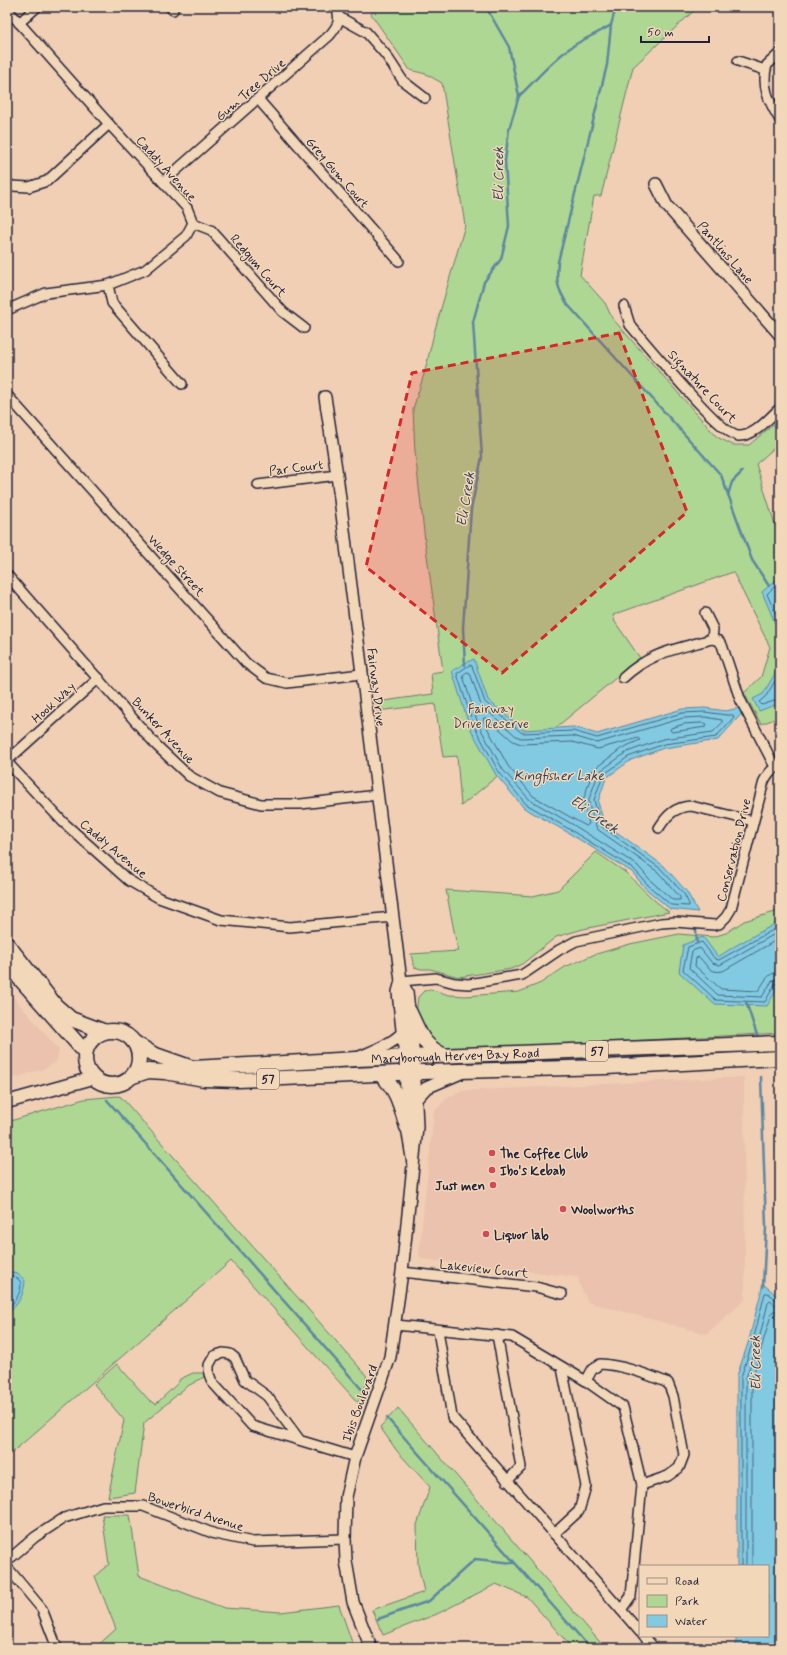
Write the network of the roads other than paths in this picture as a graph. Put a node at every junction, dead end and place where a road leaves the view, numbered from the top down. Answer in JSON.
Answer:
{"nodes":[{"id":1,"x":37,"y":7,"type":"edge"},
{"id":2,"x":337,"y":7,"type":"edge"},
{"id":3,"x":7,"y":9,"type":"edge"},
{"id":4,"x":339,"y":17,"type":"junction"},
{"id":5,"x":19,"y":23,"type":"junction"},
{"id":6,"x":780,"y":52,"type":"edge"},
{"id":7,"x":738,"y":61,"type":"dead end"},
{"id":8,"x":765,"y":70,"type":"junction"},
{"id":9,"x":424,"y":98,"type":"dead end"},
{"id":10,"x":258,"y":99,"type":"junction"},
{"id":11,"x":780,"y":120,"type":"edge"},
{"id":12,"x":109,"y":124,"type":"junction"},
{"id":13,"x":163,"y":182,"type":"junction"},
{"id":14,"x":7,"y":183,"type":"edge"},
{"id":15,"x":656,"y":184,"type":"dead end"},
{"id":16,"x":193,"y":223,"type":"junction"},
{"id":17,"x":399,"y":261,"type":"dead end"},
{"id":18,"x":108,"y":285,"type":"junction"},
{"id":19,"x":624,"y":306,"type":"dead end"},
{"id":20,"x":7,"y":310,"type":"edge"},
{"id":21,"x":304,"y":328,"type":"dead end"},
{"id":22,"x":780,"y":336,"type":"edge"},
{"id":23,"x":182,"y":384,"type":"dead end"},
{"id":24,"x":7,"y":395,"type":"edge"},
{"id":25,"x":325,"y":397,"type":"dead end"},
{"id":26,"x":780,"y":408,"type":"edge"},
{"id":27,"x":337,"y":475,"type":"junction"},
{"id":28,"x":258,"y":485,"type":"dead end"},
{"id":29,"x":7,"y":575,"type":"edge"},
{"id":30,"x":705,"y":613,"type":"dead end"},
{"id":31,"x":712,"y":639,"type":"junction"},
{"id":32,"x":361,"y":674,"type":"junction"},
{"id":33,"x":99,"y":678,"type":"junction"},
{"id":34,"x":623,"y":678,"type":"dead end"},
{"id":35,"x":7,"y":762,"type":"edge"},
{"id":36,"x":778,"y":767,"type":"edge"},
{"id":37,"x":377,"y":795,"type":"junction"},
{"id":38,"x":753,"y":821,"type":"junction"},
{"id":39,"x":659,"y":828,"type":"dead end"},
{"id":40,"x":393,"y":917,"type":"junction"},
{"id":41,"x":7,"y":944,"type":"edge"},
{"id":42,"x":7,"y":964,"type":"edge"},
{"id":43,"x":401,"y":981,"type":"junction"},
{"id":44,"x":409,"y":1011,"type":"junction"},
{"id":45,"x":103,"y":1031,"type":"junction"},
{"id":46,"x":403,"y":1033,"type":"junction"},
{"id":47,"x":135,"y":1043,"type":"junction"},
{"id":48,"x":780,"y":1043,"type":"edge"},
{"id":49,"x":85,"y":1052,"type":"junction"},
{"id":50,"x":446,"y":1056,"type":"junction"},
{"id":51,"x":409,"y":1058,"type":"junction"},
{"id":52,"x":780,"y":1058,"type":"edge"},
{"id":53,"x":356,"y":1059,"type":"junction"},
{"id":54,"x":466,"y":1071,"type":"junction"},
{"id":55,"x":410,"y":1073,"type":"junction"},
{"id":56,"x":380,"y":1074,"type":"junction"},
{"id":57,"x":132,"y":1076,"type":"junction"},
{"id":58,"x":93,"y":1078,"type":"junction"},
{"id":59,"x":416,"y":1099,"type":"junction"},
{"id":60,"x":7,"y":1102,"type":"edge"},
{"id":61,"x":407,"y":1127,"type":"junction"},
{"id":62,"x":412,"y":1164,"type":"junction"},
{"id":63,"x":402,"y":1272,"type":"junction"},
{"id":64,"x":562,"y":1294,"type":"dead end"},
{"id":65,"x":396,"y":1325,"type":"junction"},
{"id":66,"x":438,"y":1330,"type":"junction"},
{"id":67,"x":497,"y":1335,"type":"junction"},
{"id":68,"x":562,"y":1368,"type":"junction"},
{"id":69,"x":586,"y":1381,"type":"junction"},
{"id":70,"x":299,"y":1439,"type":"junction"},
{"id":71,"x":355,"y":1457,"type":"junction"},
{"id":72,"x":507,"y":1481,"type":"junction"},
{"id":73,"x":642,"y":1485,"type":"junction"},
{"id":74,"x":554,"y":1534,"type":"junction"},
{"id":75,"x":344,"y":1539,"type":"junction"},
{"id":76,"x":7,"y":1561,"type":"edge"},
{"id":77,"x":7,"y":1567,"type":"edge"},
{"id":78,"x":621,"y":1610,"type":"junction"},
{"id":79,"x":639,"y":1631,"type":"edge"},
{"id":80,"x":645,"y":1637,"type":"edge"},
{"id":81,"x":57,"y":1648,"type":"edge"},
{"id":82,"x":370,"y":1648,"type":"edge"},
{"id":83,"x":654,"y":1648,"type":"edge"}],
"edges":[{"from":1,"to":5,"type":"street"},
{"from":2,"to":4,"type":"street"},
{"from":3,"to":5,"type":"street","name":"Caddy Avenue"},
{"from":4,"to":9,"type":"street"},
{"from":4,"to":10,"type":"street","name":"Gum Tree Drive"},
{"from":5,"to":12,"type":"street","name":"Caddy Avenue"},
{"from":6,"to":8,"type":"street"},
{"from":7,"to":8,"type":"street"},
{"from":8,"to":11,"type":"street"},
{"from":10,"to":13,"type":"street","name":"Gum Tree Drive"},
{"from":10,"to":17,"type":"street","name":"Grey Gum Court"},
{"from":12,"to":13,"type":"street","name":"Caddy Avenue"},
{"from":12,"to":14,"type":"street"},
{"from":13,"to":16,"type":"street","name":"Caddy Avenue"},
{"from":15,"to":22,"type":"street","name":"Pantlins Lane"},
{"from":16,"to":18,"type":"street"},
{"from":16,"to":21,"type":"street","name":"Redgum Court"},
{"from":18,"to":20,"type":"street"},
{"from":18,"to":23,"type":"street"},
{"from":19,"to":26,"type":"street","name":"Signature Court"},
{"from":24,"to":32,"type":"street","name":"Wedge Street"},
{"from":25,"to":27,"type":"street","name":"Fairway Drive"},
{"from":27,"to":28,"type":"street","name":"Par Court"},
{"from":27,"to":32,"type":"street","name":"Fairway Drive"},
{"from":29,"to":33,"type":"street","name":"Bunker Avenue"},
{"from":30,"to":31,"type":"street"},
{"from":31,"to":34,"type":"street"},
{"from":31,"to":36,"type":"street"},
{"from":32,"to":37,"type":"street","name":"Fairway Drive"},
{"from":33,"to":35,"type":"street","name":"Hook Way"},
{"from":33,"to":37,"type":"street","name":"Bunker Avenue"},
{"from":35,"to":40,"type":"street","name":"Caddy Avenue"},
{"from":36,"to":38,"type":"street","name":"Conservation Drive"},
{"from":37,"to":40,"type":"street","name":"Fairway Drive"},
{"from":38,"to":39,"type":"street"},
{"from":38,"to":43,"type":"street","name":"Conservation Drive"},
{"from":40,"to":43,"type":"street","name":"Fairway Drive"},
{"from":41,"to":45,"type":"main road","number":"57"},
{"from":42,"to":49,"type":"main road"},
{"from":43,"to":44,"type":"street","name":"Fairway Drive"},
{"from":43,"to":46,"type":"street","name":"Fairway Drive"},
{"from":44,"to":50,"type":"main road"},
{"from":44,"to":51,"type":"street","name":"Fairway Drive"},
{"from":45,"to":47,"type":"main road","number":"57"},
{"from":45,"to":49,"type":"main road"},
{"from":46,"to":51,"type":"street","name":"Fairway Drive"},
{"from":46,"to":53,"type":"street"},
{"from":47,"to":53,"type":"main road","name":"Maryborough Hervey Bay Road","number":"57"},
{"from":47,"to":57,"type":"main road"},
{"from":48,"to":50,"type":"main road","name":"Maryborough Hervey Bay Road","number":"57"},
{"from":49,"to":58,"type":"main road"},
{"from":50,"to":51,"type":"main road","name":"Maryborough Hervey Bay Road","number":"57"},
{"from":51,"to":53,"type":"main road","name":"Maryborough Hervey Bay Road","number":"57"},
{"from":51,"to":55,"type":"street","name":"Fairway Drive"},
{"from":52,"to":54,"type":"main road","name":"Maryborough Hervey Bay Road","number":"57"},
{"from":54,"to":55,"type":"main road","name":"Maryborough Hervey Bay Road","number":"57"},
{"from":54,"to":59,"type":"street"},
{"from":55,"to":56,"type":"main road","name":"Maryborough Hervey Bay Road","number":"57"},
{"from":55,"to":59,"type":"street","name":"Ibis Boulevard"},
{"from":55,"to":61,"type":"street","name":"Ibis Boulevard"},
{"from":56,"to":57,"type":"main road","name":"Maryborough Hervey Bay Road","number":"57"},
{"from":56,"to":61,"type":"main road"},
{"from":57,"to":58,"type":"main road","number":"57"},
{"from":58,"to":60,"type":"main road"},
{"from":59,"to":62,"type":"street","name":"Ibis Boulevard"},
{"from":61,"to":62,"type":"street","name":"Ibis Boulevard"},
{"from":62,"to":63,"type":"street","name":"Ibis Boulevard"},
{"from":63,"to":64,"type":"street","name":"Lakeview Court"},
{"from":63,"to":65,"type":"street","name":"Ibis Boulevard"},
{"from":65,"to":66,"type":"street"},
{"from":65,"to":71,"type":"street","name":"Ibis Boulevard"},
{"from":66,"to":67,"type":"street"},
{"from":66,"to":72,"type":"street"},
{"from":67,"to":68,"type":"street"},
{"from":67,"to":72,"type":"street"},
{"from":68,"to":69,"type":"street"},
{"from":68,"to":74,"type":"street"},
{"from":69,"to":73,"type":"street"},
{"from":69,"to":73,"type":"street"},
{"from":70,"to":70,"type":"street"},
{"from":70,"to":71,"type":"street"},
{"from":71,"to":75,"type":"street","name":"Ibis Boulevard"},
{"from":72,"to":74,"type":"street"},
{"from":73,"to":78,"type":"street"},
{"from":74,"to":78,"type":"street"},
{"from":75,"to":76,"type":"street","name":"Bowerbird Avenue"},
{"from":75,"to":82,"type":"street","name":"Ibis Boulevard"},
{"from":77,"to":81,"type":"street"},
{"from":78,"to":79,"type":"street"},
{"from":80,"to":83,"type":"street"}]}
